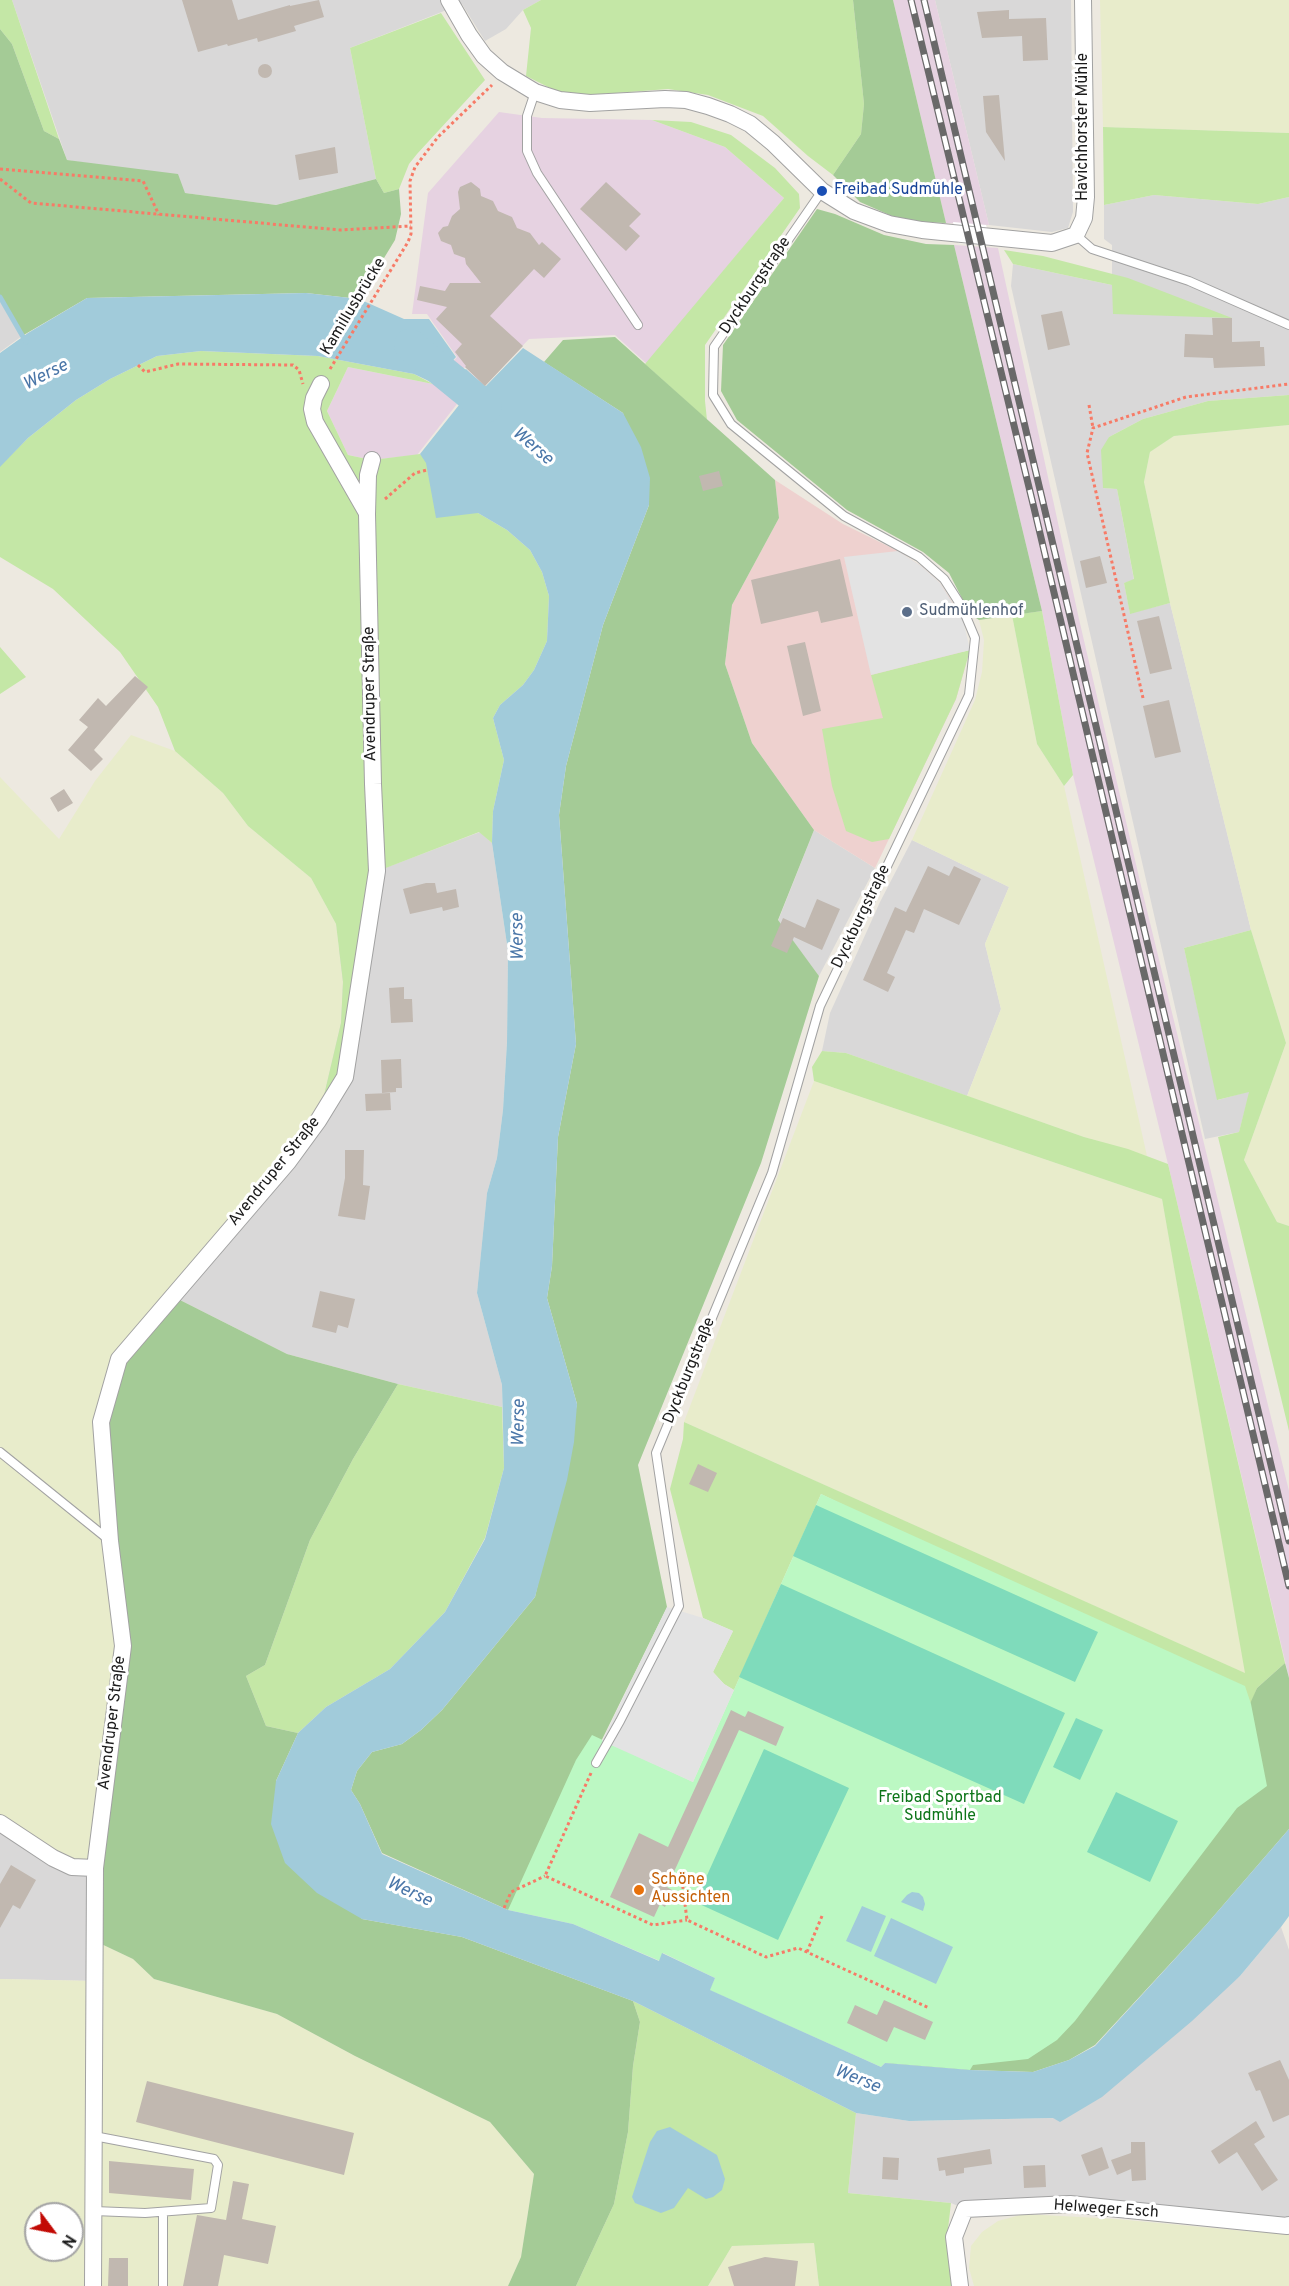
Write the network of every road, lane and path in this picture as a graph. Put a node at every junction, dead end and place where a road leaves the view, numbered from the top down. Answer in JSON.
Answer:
{"nodes":[{"id":1,"x":448,"y":0,"type":"edge"},
{"id":2,"x":1083,"y":0,"type":"edge"},
{"id":3,"x":502,"y":72,"type":"junction"},
{"id":4,"x":535,"y":92,"type":"junction"},
{"id":5,"x":0,"y":169,"type":"edge"},
{"id":6,"x":0,"y":179,"type":"edge"},
{"id":7,"x":822,"y":191,"type":"junction"},
{"id":8,"x":159,"y":215,"type":"junction"},
{"id":9,"x":411,"y":226,"type":"junction"},
{"id":10,"x":1076,"y":235,"type":"junction"},
{"id":11,"x":638,"y":325,"type":"dead end"},
{"id":12,"x":1289,"y":325,"type":"edge"},
{"id":13,"x":138,"y":365,"type":"dead end"},
{"id":14,"x":321,"y":384,"type":"joint"},
{"id":15,"x":1289,"y":384,"type":"edge"},
{"id":16,"x":1089,"y":405,"type":"dead end"},
{"id":17,"x":312,"y":409,"type":"junction"},
{"id":18,"x":1093,"y":428,"type":"junction"},
{"id":19,"x":372,"y":460,"type":"dead end"},
{"id":20,"x":428,"y":470,"type":"dead end"},
{"id":21,"x":367,"y":514,"type":"junction"},
{"id":22,"x":1143,"y":698,"type":"dead end"},
{"id":23,"x":0,"y":1452,"type":"edge"},
{"id":24,"x":110,"y":1540,"type":"junction"},
{"id":25,"x":596,"y":1763,"type":"joint"},
{"id":26,"x":0,"y":1823,"type":"edge"},
{"id":27,"x":95,"y":1868,"type":"junction"},
{"id":28,"x":545,"y":1876,"type":"junction"},
{"id":29,"x":682,"y":1880,"type":"dead end"},
{"id":30,"x":504,"y":1908,"type":"dead end"},
{"id":31,"x":822,"y":1916,"type":"dead end"},
{"id":32,"x":687,"y":1920,"type":"junction"},
{"id":33,"x":807,"y":1952,"type":"junction"},
{"id":34,"x":929,"y":2008,"type":"dead end"},
{"id":35,"x":94,"y":2136,"type":"junction"},
{"id":36,"x":94,"y":2211,"type":"junction"},
{"id":37,"x":163,"y":2212,"type":"junction"},
{"id":38,"x":1289,"y":2225,"type":"edge"},
{"id":39,"x":93,"y":2286,"type":"edge"},
{"id":40,"x":163,"y":2286,"type":"edge"},
{"id":41,"x":960,"y":2286,"type":"edge"}],
"edges":[{"from":1,"to":3,"type":"street"},
{"from":2,"to":10,"type":"street","name":"Havichhorster Mühle"},
{"from":3,"to":4,"type":"street"},
{"from":3,"to":9,"type":"path"},
{"from":4,"to":7,"type":"street"},
{"from":4,"to":11,"type":"lane"},
{"from":5,"to":8,"type":"path"},
{"from":6,"to":8,"type":"path"},
{"from":7,"to":10,"type":"street"},
{"from":7,"to":25,"type":"lane","name":"Dyckburgstraße"},
{"from":8,"to":9,"type":"path"},
{"from":9,"to":14,"type":"path","name":"Kamillusbrücke"},
{"from":10,"to":12,"type":"lane"},
{"from":13,"to":17,"type":"path"},
{"from":14,"to":17,"type":"street"},
{"from":15,"to":18,"type":"path"},
{"from":16,"to":18,"type":"path"},
{"from":17,"to":21,"type":"street","name":"Avendruper Straße"},
{"from":18,"to":22,"type":"path"},
{"from":19,"to":21,"type":"street"},
{"from":20,"to":21,"type":"path"},
{"from":21,"to":24,"type":"street","name":"Avendruper Straße"},
{"from":23,"to":24,"type":"lane"},
{"from":24,"to":27,"type":"street","name":"Avendruper Straße"},
{"from":25,"to":28,"type":"path"},
{"from":26,"to":27,"type":"street"},
{"from":27,"to":35,"type":"street","name":"Avendruper Straße"},
{"from":28,"to":30,"type":"path"},
{"from":28,"to":32,"type":"path"},
{"from":29,"to":32,"type":"path"},
{"from":31,"to":33,"type":"path"},
{"from":32,"to":33,"type":"path"},
{"from":33,"to":34,"type":"path"},
{"from":35,"to":36,"type":"street","name":"Avendruper Straße"},
{"from":35,"to":37,"type":"lane"},
{"from":36,"to":37,"type":"lane"},
{"from":36,"to":39,"type":"street","name":"Avendruper Straße"},
{"from":37,"to":40,"type":"lane"},
{"from":38,"to":41,"type":"street","name":"Helweger Esch"}]}
